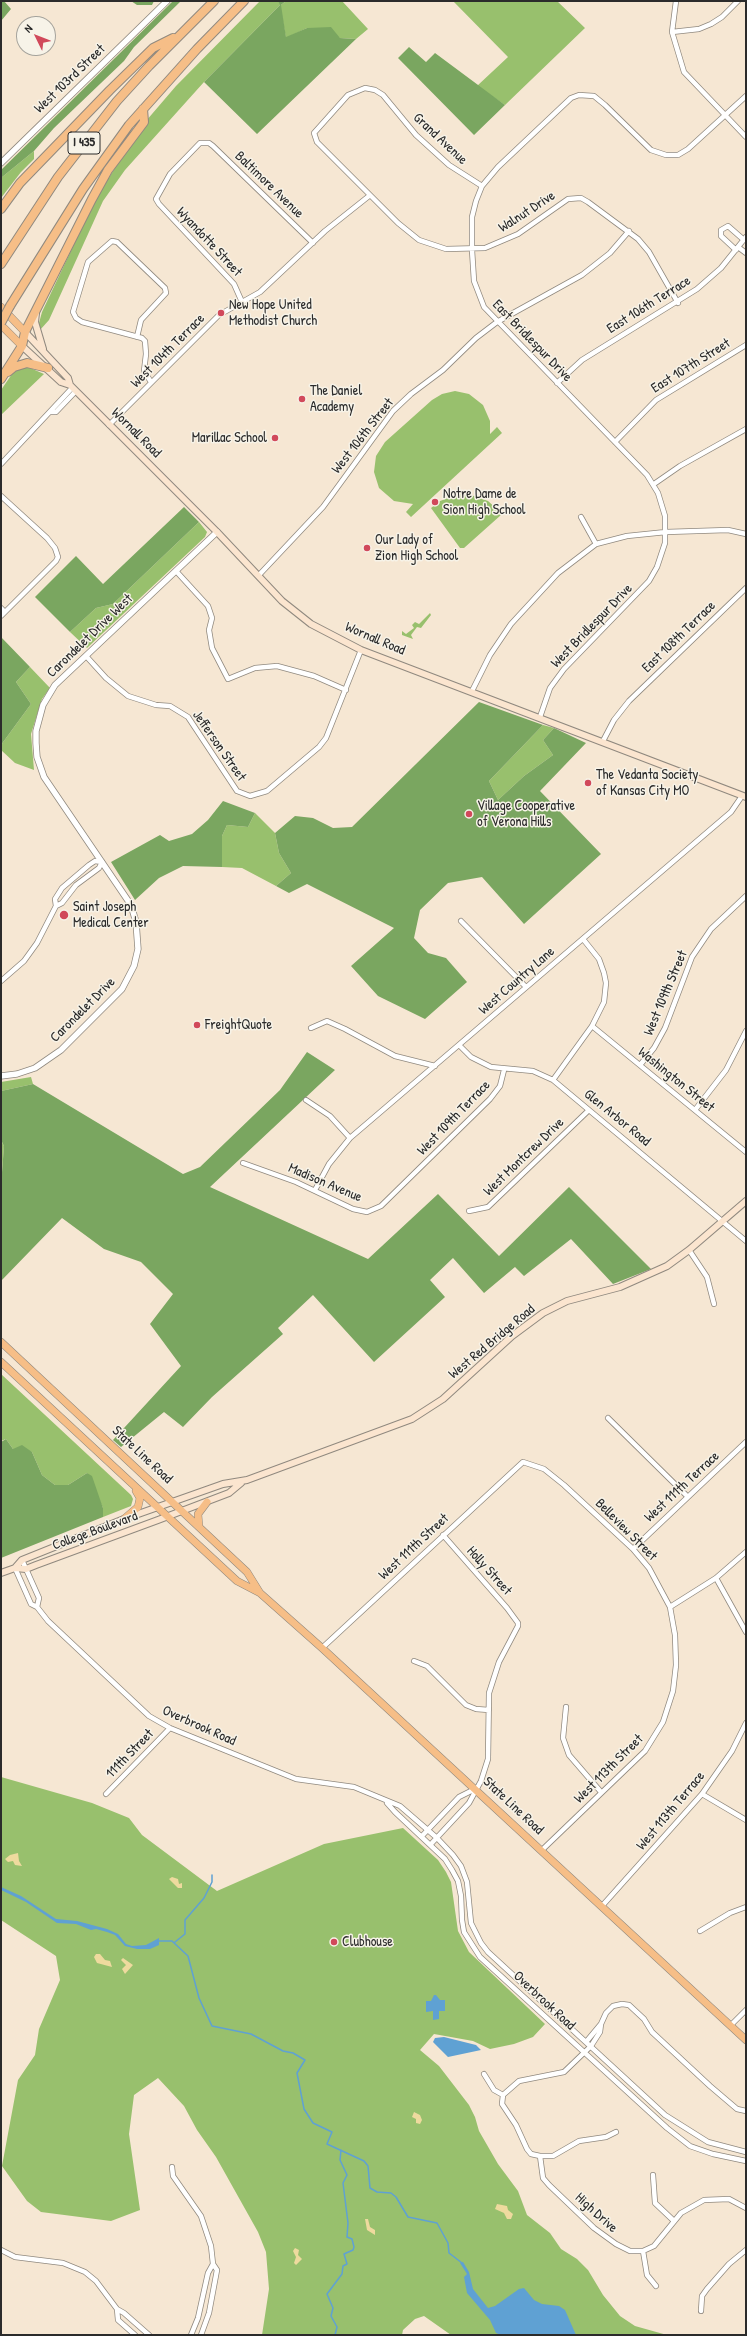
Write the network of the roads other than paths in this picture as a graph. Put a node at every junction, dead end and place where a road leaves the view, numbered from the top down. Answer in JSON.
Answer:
{"nodes":[{"id":1,"x":167,"y":1,"type":"edge"},
{"id":2,"x":214,"y":1,"type":"edge"},
{"id":3,"x":244,"y":1,"type":"edge"},
{"id":4,"x":676,"y":1,"type":"edge"},
{"id":5,"x":738,"y":1,"type":"edge"},
{"id":6,"x":672,"y":32,"type":"junction"},
{"id":7,"x":181,"y":34,"type":"junction"},
{"id":8,"x":369,"y":89,"type":"joint"},
{"id":9,"x":746,"y":96,"type":"edge"},
{"id":10,"x":143,"y":109,"type":"junction"},
{"id":11,"x":725,"y":116,"type":"junction"},
{"id":12,"x":746,"y":137,"type":"edge"},
{"id":13,"x":1,"y":163,"type":"edge"},
{"id":14,"x":482,"y":186,"type":"junction"},
{"id":15,"x":369,"y":196,"type":"junction"},
{"id":16,"x":156,"y":199,"type":"joint"},
{"id":17,"x":1,"y":208,"type":"edge"},
{"id":18,"x":629,"y":231,"type":"junction"},
{"id":19,"x":745,"y":239,"type":"edge"},
{"id":20,"x":313,"y":243,"type":"junction"},
{"id":21,"x":737,"y":248,"type":"junction"},
{"id":22,"x":472,"y":250,"type":"junction"},
{"id":23,"x":746,"y":253,"type":"edge"},
{"id":24,"x":1,"y":264,"type":"edge"},
{"id":25,"x":242,"y":302,"type":"junction"},
{"id":26,"x":678,"y":303,"type":"junction"},
{"id":27,"x":1,"y":307,"type":"edge"},
{"id":28,"x":36,"y":311,"type":"junction"},
{"id":29,"x":497,"y":322,"type":"junction"},
{"id":30,"x":1,"y":324,"type":"edge"},
{"id":31,"x":25,"y":332,"type":"junction"},
{"id":32,"x":138,"y":337,"type":"junction"},
{"id":33,"x":746,"y":345,"type":"edge"},
{"id":34,"x":22,"y":346,"type":"junction"},
{"id":35,"x":43,"y":350,"type":"junction"},
{"id":36,"x":48,"y":368,"type":"junction"},
{"id":37,"x":3,"y":377,"type":"edge"},
{"id":38,"x":151,"y":382,"type":"junction"},
{"id":39,"x":557,"y":383,"type":"junction"},
{"id":40,"x":73,"y":388,"type":"junction"},
{"id":41,"x":109,"y":425,"type":"junction"},
{"id":42,"x":746,"y":429,"type":"edge"},
{"id":43,"x":615,"y":442,"type":"junction"},
{"id":44,"x":1,"y":464,"type":"edge"},
{"id":45,"x":654,"y":484,"type":"junction"},
{"id":46,"x":1,"y":496,"type":"edge"},
{"id":47,"x":581,"y":516,"type":"dead end"},
{"id":48,"x":217,"y":532,"type":"junction"},
{"id":49,"x":666,"y":532,"type":"junction"},
{"id":50,"x":746,"y":534,"type":"edge"},
{"id":51,"x":596,"y":544,"type":"junction"},
{"id":52,"x":176,"y":571,"type":"junction"},
{"id":53,"x":653,"y":574,"type":"joint"},
{"id":54,"x":258,"y":575,"type":"junction"},
{"id":55,"x":746,"y":588,"type":"edge"},
{"id":56,"x":1,"y":608,"type":"edge"},
{"id":57,"x":5,"y":612,"type":"junction"},
{"id":58,"x":1,"y":616,"type":"edge"},
{"id":59,"x":362,"y":650,"type":"junction"},
{"id":60,"x":86,"y":656,"type":"junction"},
{"id":61,"x":346,"y":690,"type":"junction"},
{"id":62,"x":472,"y":691,"type":"junction"},
{"id":63,"x":540,"y":717,"type":"junction"},
{"id":64,"x":603,"y":742,"type":"junction"},
{"id":65,"x":744,"y":796,"type":"edge"},
{"id":66,"x":102,"y":862,"type":"junction"},
{"id":67,"x":746,"y":896,"type":"edge"},
{"id":68,"x":56,"y":906,"type":"junction"},
{"id":69,"x":461,"y":921,"type":"dead end"},
{"id":70,"x":583,"y":939,"type":"junction"},
{"id":71,"x":1,"y":981,"type":"edge"},
{"id":72,"x":526,"y":987,"type":"junction"},
{"id":73,"x":592,"y":1026,"type":"junction"},
{"id":74,"x":311,"y":1028,"type":"dead end"},
{"id":75,"x":746,"y":1031,"type":"edge"},
{"id":76,"x":459,"y":1045,"type":"junction"},
{"id":77,"x":640,"y":1065,"type":"junction"},
{"id":78,"x":435,"y":1066,"type":"junction"},
{"id":79,"x":504,"y":1070,"type":"junction"},
{"id":80,"x":1,"y":1076,"type":"edge"},
{"id":81,"x":553,"y":1080,"type":"junction"},
{"id":82,"x":306,"y":1100,"type":"dead end"},
{"id":83,"x":589,"y":1110,"type":"junction"},
{"id":84,"x":695,"y":1110,"type":"junction"},
{"id":85,"x":350,"y":1138,"type":"junction"},
{"id":86,"x":746,"y":1152,"type":"edge"},
{"id":87,"x":243,"y":1163,"type":"dead end"},
{"id":88,"x":411,"y":1176,"type":"joint"},
{"id":89,"x":315,"y":1190,"type":"junction"},
{"id":90,"x":746,"y":1201,"type":"edge"},
{"id":91,"x":469,"y":1211,"type":"dead end"},
{"id":92,"x":724,"y":1221,"type":"junction"},
{"id":93,"x":746,"y":1240,"type":"edge"},
{"id":94,"x":689,"y":1250,"type":"junction"},
{"id":95,"x":714,"y":1304,"type":"dead end"},
{"id":96,"x":1,"y":1342,"type":"edge"},
{"id":97,"x":1,"y":1362,"type":"edge"},
{"id":98,"x":608,"y":1418,"type":"dead end"},
{"id":99,"x":746,"y":1442,"type":"edge"},
{"id":100,"x":523,"y":1462,"type":"joint"},
{"id":101,"x":242,"y":1482,"type":"junction"},
{"id":102,"x":132,"y":1484,"type":"junction"},
{"id":103,"x":687,"y":1496,"type":"junction"},
{"id":104,"x":173,"y":1502,"type":"junction"},
{"id":105,"x":207,"y":1502,"type":"junction"},
{"id":106,"x":157,"y":1507,"type":"junction"},
{"id":107,"x":183,"y":1511,"type":"junction"},
{"id":108,"x":167,"y":1517,"type":"junction"},
{"id":109,"x":124,"y":1519,"type":"junction"},
{"id":110,"x":199,"y":1526,"type":"junction"},
{"id":111,"x":443,"y":1535,"type":"junction"},
{"id":112,"x":633,"y":1549,"type":"junction"},
{"id":113,"x":746,"y":1552,"type":"edge"},
{"id":114,"x":22,"y":1560,"type":"junction"},
{"id":115,"x":15,"y":1568,"type":"junction"},
{"id":116,"x":26,"y":1569,"type":"junction"},
{"id":117,"x":1,"y":1573,"type":"edge"},
{"id":118,"x":716,"y":1578,"type":"junction"},
{"id":119,"x":260,"y":1593,"type":"junction"},
{"id":120,"x":37,"y":1607,"type":"junction"},
{"id":121,"x":670,"y":1607,"type":"junction"},
{"id":122,"x":746,"y":1632,"type":"edge"},
{"id":123,"x":322,"y":1648,"type":"junction"},
{"id":124,"x":414,"y":1661,"type":"dead end"},
{"id":125,"x":673,"y":1691,"type":"joint"},
{"id":126,"x":566,"y":1707,"type":"dead end"},
{"id":127,"x":488,"y":1710,"type":"junction"},
{"id":128,"x":746,"y":1723,"type":"edge"},
{"id":129,"x":170,"y":1728,"type":"junction"},
{"id":130,"x":475,"y":1788,"type":"junction"},
{"id":131,"x":601,"y":1792,"type":"junction"},
{"id":132,"x":106,"y":1794,"type":"dead end"},
{"id":133,"x":702,"y":1794,"type":"junction"},
{"id":134,"x":387,"y":1803,"type":"junction"},
{"id":135,"x":746,"y":1820,"type":"edge"},
{"id":136,"x":427,"y":1831,"type":"junction"},
{"id":137,"x":422,"y":1836,"type":"junction"},
{"id":138,"x":436,"y":1838,"type":"junction"},
{"id":139,"x":430,"y":1844,"type":"junction"},
{"id":140,"x":542,"y":1850,"type":"junction"},
{"id":141,"x":602,"y":1906,"type":"junction"},
{"id":142,"x":746,"y":1908,"type":"edge"},
{"id":143,"x":700,"y":1931,"type":"dead end"},
{"id":144,"x":746,"y":2010,"type":"edge"},
{"id":145,"x":601,"y":2024,"type":"junction"},
{"id":146,"x":730,"y":2026,"type":"junction"},
{"id":147,"x":746,"y":2040,"type":"edge"},
{"id":148,"x":586,"y":2042,"type":"junction"},
{"id":149,"x":591,"y":2046,"type":"junction"},
{"id":150,"x":585,"y":2054,"type":"junction"},
{"id":151,"x":484,"y":2074,"type":"dead end"},
{"id":152,"x":503,"y":2095,"type":"junction"},
{"id":153,"x":746,"y":2111,"type":"edge"},
{"id":154,"x":616,"y":2132,"type":"dead end"},
{"id":155,"x":746,"y":2152,"type":"edge"},
{"id":156,"x":540,"y":2156,"type":"junction"},
{"id":157,"x":746,"y":2161,"type":"edge"},
{"id":158,"x":172,"y":2167,"type":"dead end"},
{"id":159,"x":653,"y":2175,"type":"dead end"},
{"id":160,"x":746,"y":2208,"type":"edge"},
{"id":161,"x":674,"y":2221,"type":"junction"},
{"id":162,"x":1,"y":2250,"type":"edge"},
{"id":163,"x":746,"y":2250,"type":"edge"},
{"id":164,"x":643,"y":2251,"type":"junction"},
{"id":165,"x":213,"y":2264,"type":"junction"},
{"id":166,"x":656,"y":2286,"type":"dead end"},
{"id":167,"x":117,"y":2310,"type":"junction"},
{"id":168,"x":702,"y":2311,"type":"dead end"},
{"id":169,"x":135,"y":2335,"type":"edge"},
{"id":170,"x":149,"y":2335,"type":"edge"},
{"id":171,"x":191,"y":2335,"type":"edge"},
{"id":172,"x":201,"y":2335,"type":"edge"}],
"edges":[{"from":1,"to":13,"type":"street","name":"West 103rd Street"},
{"from":2,"to":7,"type":"highway","number":"I 435"},
{"from":3,"to":10,"type":"highway","number":"I 435"},
{"from":4,"to":6,"type":"street"},
{"from":5,"to":6,"type":"street"},
{"from":6,"to":11,"type":"street"},
{"from":7,"to":17,"type":"highway"},
{"from":7,"to":24,"type":"highway","number":"I 435"},
{"from":8,"to":14,"type":"street","name":"Grand Avenue"},
{"from":8,"to":15,"type":"street","name":"Walnut Drive"},
{"from":9,"to":11,"type":"street","name":"East Bridlespur Drive"},
{"from":10,"to":28,"type":"highway"},
{"from":10,"to":30,"type":"highway","number":"I 435","bridge":true},
{"from":11,"to":12,"type":"street"},
{"from":11,"to":14,"type":"street","name":"East Bridlespur Drive"},
{"from":14,"to":22,"type":"street","name":"East Bridlespur Drive"},
{"from":15,"to":20,"type":"street","name":"West 104th Terrace"},
{"from":15,"to":22,"type":"street","name":"Walnut Drive"},
{"from":16,"to":20,"type":"street","name":"Baltimore Avenue"},
{"from":16,"to":25,"type":"street","name":"Wyandotte Street"},
{"from":18,"to":22,"type":"street","name":"Walnut Drive"},
{"from":18,"to":26,"type":"street","name":"Walnut Drive"},
{"from":18,"to":29,"type":"street","name":"West 106th Street"},
{"from":19,"to":21,"type":"street","name":"East 106th Terrace"},
{"from":19,"to":21,"type":"street"},
{"from":20,"to":25,"type":"street","name":"West 104th Terrace"},
{"from":21,"to":23,"type":"street"},
{"from":21,"to":26,"type":"street","name":"East 106th Terrace"},
{"from":22,"to":29,"type":"street","name":"East Bridlespur Drive"},
{"from":25,"to":38,"type":"street","name":"West 104th Terrace"},
{"from":26,"to":39,"type":"street","name":"East 106th Terrace"},
{"from":27,"to":31,"type":"main road","name":"Wornall Road"},
{"from":28,"to":31,"type":"highway"},
{"from":28,"to":35,"type":"main road"},
{"from":29,"to":39,"type":"street","name":"East Bridlespur Drive"},
{"from":29,"to":54,"type":"street","name":"West 106th Street"},
{"from":30,"to":34,"type":"main road","name":"Wornall Road"},
{"from":31,"to":34,"type":"highway"},
{"from":31,"to":35,"type":"main road","name":"Wornall Road"},
{"from":32,"to":32,"type":"street"},
{"from":32,"to":38,"type":"street"},
{"from":33,"to":43,"type":"street","name":"East 107th Street"},
{"from":34,"to":36,"type":"main road","name":"Wornall Road"},
{"from":34,"to":37,"type":"highway"},
{"from":35,"to":40,"type":"main road","name":"Wornall Road"},
{"from":36,"to":37,"type":"highway"},
{"from":36,"to":40,"type":"main road","name":"Wornall Road"},
{"from":38,"to":41,"type":"street","name":"West 104th Terrace"},
{"from":39,"to":43,"type":"street","name":"East Bridlespur Drive"},
{"from":40,"to":41,"type":"main road","name":"Wornall Road"},
{"from":40,"to":44,"type":"street"},
{"from":41,"to":48,"type":"main road","name":"Wornall Road"},
{"from":42,"to":45,"type":"street"},
{"from":43,"to":45,"type":"street","name":"East Bridlespur Drive"},
{"from":45,"to":49,"type":"street","name":"East Bridlespur Drive"},
{"from":46,"to":57,"type":"street"},
{"from":47,"to":51,"type":"street"},
{"from":48,"to":52,"type":"street","name":"Carondelet Drive West"},
{"from":48,"to":54,"type":"main road","name":"Wornall Road"},
{"from":49,"to":50,"type":"street"},
{"from":49,"to":51,"type":"street"},
{"from":49,"to":53,"type":"street","name":"East Bridlespur Drive"},
{"from":51,"to":62,"type":"street"},
{"from":52,"to":60,"type":"street","name":"Carondelet Drive West"},
{"from":52,"to":61,"type":"street"},
{"from":53,"to":63,"type":"street","name":"West Bridlespur Drive"},
{"from":54,"to":59,"type":"main road","name":"Wornall Road"},
{"from":55,"to":64,"type":"street","name":"East 108th Terrace"},
{"from":56,"to":57,"type":"street"},
{"from":57,"to":58,"type":"street"},
{"from":59,"to":61,"type":"street"},
{"from":59,"to":62,"type":"main road","name":"Wornall Road"},
{"from":60,"to":61,"type":"street","name":"Jefferson Street"},
{"from":60,"to":66,"type":"street","name":"Carondelet Drive West"},
{"from":62,"to":63,"type":"main road","name":"Wornall Road"},
{"from":63,"to":64,"type":"main road","name":"Wornall Road"},
{"from":64,"to":65,"type":"main road","name":"Wornall Road"},
{"from":65,"to":70,"type":"street","name":"West Country Lane"},
{"from":66,"to":68,"type":"street"},
{"from":66,"to":68,"type":"street"},
{"from":66,"to":80,"type":"street","name":"Carondelet Drive"},
{"from":67,"to":77,"type":"street","name":"West 109th Street"},
{"from":68,"to":71,"type":"street"},
{"from":69,"to":72,"type":"street"},
{"from":70,"to":72,"type":"street","name":"West Country Lane"},
{"from":70,"to":73,"type":"street"},
{"from":72,"to":76,"type":"street","name":"West Country Lane"},
{"from":73,"to":77,"type":"street","name":"Washington Street"},
{"from":73,"to":81,"type":"street"},
{"from":74,"to":78,"type":"street"},
{"from":75,"to":84,"type":"street"},
{"from":76,"to":78,"type":"street","name":"West Country Lane"},
{"from":76,"to":79,"type":"street","name":"Glen Arbor Road"},
{"from":77,"to":84,"type":"street","name":"Washington Street"},
{"from":78,"to":85,"type":"street","name":"West Country Lane"},
{"from":79,"to":81,"type":"street","name":"Glen Arbor Road"},
{"from":79,"to":88,"type":"street","name":"West 109th Terrace"},
{"from":81,"to":83,"type":"street","name":"Glen Arbor Road"},
{"from":82,"to":85,"type":"street"},
{"from":83,"to":91,"type":"street","name":"West Montcrew Drive"},
{"from":83,"to":92,"type":"street","name":"Glen Arbor Road"},
{"from":84,"to":86,"type":"street","name":"Washington Street"},
{"from":85,"to":89,"type":"street","name":"West Country Lane"},
{"from":87,"to":89,"type":"street","name":"Madison Avenue"},
{"from":88,"to":89,"type":"street","name":"Madison Avenue"},
{"from":90,"to":92,"type":"main road","name":"West Red Bridge Road"},
{"from":92,"to":93,"type":"street","name":"Glen Arbor Road"},
{"from":92,"to":94,"type":"main road","name":"West Red Bridge Road"},
{"from":94,"to":95,"type":"street"},
{"from":94,"to":101,"type":"main road","name":"West Red Bridge Road"},
{"from":96,"to":104,"type":"main road","name":"State Line Road"},
{"from":97,"to":102,"type":"main road","name":"State Line Road"},
{"from":98,"to":103,"type":"street"},
{"from":99,"to":103,"type":"street","name":"West 111th Terrace"},
{"from":100,"to":111,"type":"street","name":"West 111th Street"},
{"from":100,"to":112,"type":"street","name":"Belleview Street"},
{"from":101,"to":104,"type":"main road","name":"West Red Bridge Road"},
{"from":101,"to":105,"type":"main road","name":"West Red Bridge Road"},
{"from":102,"to":106,"type":"main road","name":"State Line Road"},
{"from":102,"to":109,"type":"main road"},
{"from":103,"to":112,"type":"street","name":"West 111th Terrace"},
{"from":104,"to":106,"type":"main road","name":"College Boulevard"},
{"from":104,"to":107,"type":"main road","name":"State Line Road"},
{"from":105,"to":107,"type":"main road","name":"West Red Bridge Road"},
{"from":105,"to":110,"type":"main road"},
{"from":106,"to":108,"type":"main road","name":"State Line Road"},
{"from":106,"to":109,"type":"main road","name":"College Boulevard"},
{"from":107,"to":108,"type":"main road","name":"College Boulevard"},
{"from":107,"to":110,"type":"main road","name":"State Line Road"},
{"from":108,"to":116,"type":"main road","name":"College Boulevard"},
{"from":108,"to":119,"type":"main road","name":"State Line Road"},
{"from":109,"to":114,"type":"main road","name":"College Boulevard"},
{"from":110,"to":119,"type":"main road","name":"State Line Road"},
{"from":111,"to":123,"type":"street","name":"West 111th Street"},
{"from":111,"to":127,"type":"street","name":"Holly Street"},
{"from":112,"to":121,"type":"street","name":"Belleview Street"},
{"from":113,"to":118,"type":"street"},
{"from":114,"to":115,"type":"main road","name":"College Boulevard"},
{"from":114,"to":116,"type":"street"},
{"from":115,"to":116,"type":"main road","name":"College Boulevard"},
{"from":115,"to":117,"type":"main road","name":"College Boulevard"},
{"from":115,"to":120,"type":"street","name":"Overbrook Road"},
{"from":116,"to":120,"type":"street"},
{"from":118,"to":121,"type":"street"},
{"from":118,"to":122,"type":"street"},
{"from":119,"to":123,"type":"main road","name":"State Line Road"},
{"from":120,"to":129,"type":"street","name":"Overbrook Road"},
{"from":121,"to":125,"type":"street","name":"Belleview Street"},
{"from":123,"to":130,"type":"main road","name":"State Line Road"},
{"from":124,"to":127,"type":"street"},
{"from":125,"to":131,"type":"street","name":"West 113th Street"},
{"from":126,"to":131,"type":"street"},
{"from":127,"to":130,"type":"street"},
{"from":128,"to":133,"type":"street","name":"West 113th Terrace"},
{"from":129,"to":132,"type":"street","name":"111th Street"},
{"from":129,"to":134,"type":"street","name":"Overbrook Road"},
{"from":130,"to":136,"type":"street"},
{"from":130,"to":138,"type":"street"},
{"from":130,"to":140,"type":"main road","name":"State Line Road"},
{"from":131,"to":140,"type":"street","name":"West 113th Street"},
{"from":133,"to":135,"type":"street"},
{"from":133,"to":141,"type":"street","name":"West 113th Terrace"},
{"from":134,"to":136,"type":"street","name":"Overbrook Road"},
{"from":134,"to":137,"type":"street","name":"Overbrook Road"},
{"from":136,"to":137,"type":"street"},
{"from":136,"to":138,"type":"street","name":"Overbrook Road"},
{"from":137,"to":139,"type":"street","name":"Overbrook Road"},
{"from":138,"to":139,"type":"street"},
{"from":138,"to":148,"type":"street","name":"Overbrook Road"},
{"from":139,"to":150,"type":"street","name":"Overbrook Road"},
{"from":140,"to":141,"type":"main road","name":"State Line Road"},
{"from":141,"to":146,"type":"main road","name":"State Line Road"},
{"from":142,"to":143,"type":"street"},
{"from":144,"to":146,"type":"street"},
{"from":145,"to":148,"type":"street"},
{"from":145,"to":149,"type":"street"},
{"from":145,"to":153,"type":"street"},
{"from":146,"to":147,"type":"main road","name":"State Line Road"},
{"from":148,"to":149,"type":"street","name":"Overbrook Road"},
{"from":149,"to":150,"type":"street"},
{"from":149,"to":155,"type":"street","name":"Overbrook Road"},
{"from":150,"to":152,"type":"street"},
{"from":150,"to":157,"type":"street","name":"Overbrook Road"},
{"from":151,"to":152,"type":"street"},
{"from":152,"to":156,"type":"street"},
{"from":154,"to":156,"type":"street"},
{"from":156,"to":164,"type":"street","name":"High Drive"},
{"from":158,"to":165,"type":"street"},
{"from":159,"to":161,"type":"street"},
{"from":160,"to":161,"type":"street"},
{"from":161,"to":164,"type":"street"},
{"from":162,"to":167,"type":"street"},
{"from":163,"to":168,"type":"street"},
{"from":164,"to":166,"type":"street"},
{"from":165,"to":171,"type":"street"},
{"from":165,"to":172,"type":"street"},
{"from":167,"to":169,"type":"street"},
{"from":167,"to":170,"type":"street"}]}
